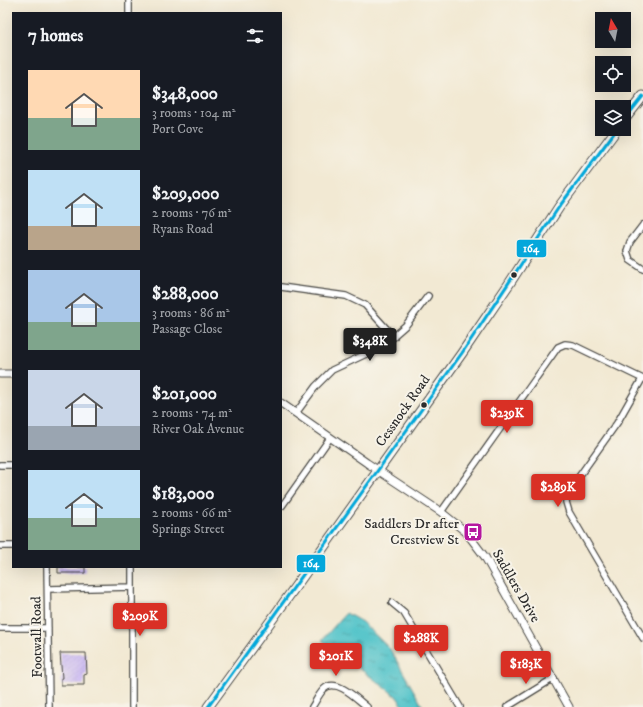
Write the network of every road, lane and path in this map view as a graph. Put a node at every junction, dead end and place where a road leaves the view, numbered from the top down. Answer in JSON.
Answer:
{"nodes":[{"id":1,"x":129,"y":0,"type":"edge"},
{"id":2,"x":129,"y":12,"type":"edge"},
{"id":3,"x":643,"y":96,"type":"edge"},
{"id":4,"x":631,"y":111,"type":"edge"},
{"id":5,"x":612,"y":136,"type":"edge"},
{"id":6,"x":643,"y":225,"type":"edge"},
{"id":7,"x":643,"y":268,"type":"edge"},
{"id":8,"x":282,"y":287,"type":"edge"},
{"id":9,"x":428,"y":296,"type":"dead end"},
{"id":10,"x":394,"y":337,"type":"junction"},
{"id":11,"x":0,"y":374,"type":"edge"},
{"id":12,"x":12,"y":374,"type":"edge"},
{"id":13,"x":642,"y":379,"type":"edge"},
{"id":14,"x":282,"y":404,"type":"edge"},
{"id":15,"x":296,"y":413,"type":"junction"},
{"id":16,"x":330,"y":438,"type":"junction"},
{"id":17,"x":0,"y":465,"type":"edge"},
{"id":18,"x":12,"y":465,"type":"edge"},
{"id":19,"x":378,"y":470,"type":"junction"},
{"id":20,"x":282,"y":506,"type":"edge"},
{"id":21,"x":441,"y":512,"type":"junction"},
{"id":22,"x":0,"y":546,"type":"edge"},
{"id":23,"x":12,"y":546,"type":"edge"},
{"id":24,"x":47,"y":568,"type":"edge"},
{"id":25,"x":132,"y":568,"type":"edge"},
{"id":26,"x":132,"y":587,"type":"junction"},
{"id":27,"x":48,"y":589,"type":"junction"},
{"id":28,"x":392,"y":603,"type":"dead end"},
{"id":29,"x":0,"y":628,"type":"edge"},
{"id":30,"x":48,"y":628,"type":"junction"},
{"id":31,"x":643,"y":638,"type":"edge"},
{"id":32,"x":554,"y":678,"type":"junction"},
{"id":33,"x":49,"y":707,"type":"edge"},
{"id":34,"x":132,"y":707,"type":"edge"},
{"id":35,"x":208,"y":707,"type":"edge"},
{"id":36,"x":312,"y":707,"type":"edge"},
{"id":37,"x":367,"y":707,"type":"edge"},
{"id":38,"x":460,"y":707,"type":"edge"},
{"id":39,"x":507,"y":707,"type":"edge"},
{"id":40,"x":569,"y":707,"type":"edge"}],
"edges":[{"from":1,"to":2,"type":"street"},
{"from":3,"to":4,"type":"main road"},
{"from":5,"to":19,"type":"main road","name":"Cessnock Road"},
{"from":6,"to":7,"type":"street"},
{"from":8,"to":10,"type":"street"},
{"from":9,"to":10,"type":"street"},
{"from":10,"to":15,"type":"street"},
{"from":11,"to":12,"type":"street"},
{"from":13,"to":21,"type":"street"},
{"from":13,"to":31,"type":"street"},
{"from":14,"to":15,"type":"street","name":"Saddlers Drive"},
{"from":15,"to":16,"type":"street","name":"Saddlers Drive"},
{"from":16,"to":19,"type":"street","name":"Saddlers Drive"},
{"from":16,"to":20,"type":"street"},
{"from":17,"to":18,"type":"street"},
{"from":19,"to":21,"type":"street","name":"Saddlers Drive"},
{"from":19,"to":35,"type":"main road","name":"Cessnock Road"},
{"from":21,"to":32,"type":"street","name":"Saddlers Drive"},
{"from":22,"to":23,"type":"street"},
{"from":24,"to":27,"type":"street","name":"Footwall Road"},
{"from":25,"to":26,"type":"street"},
{"from":26,"to":27,"type":"street"},
{"from":26,"to":34,"type":"street"},
{"from":27,"to":30,"type":"street","name":"Footwall Road"},
{"from":28,"to":38,"type":"street"},
{"from":29,"to":30,"type":"street"},
{"from":30,"to":33,"type":"street","name":"Footwall Road"},
{"from":32,"to":39,"type":"street"},
{"from":32,"to":40,"type":"street","name":"Saddlers Drive"},
{"from":36,"to":37,"type":"street"}]}
